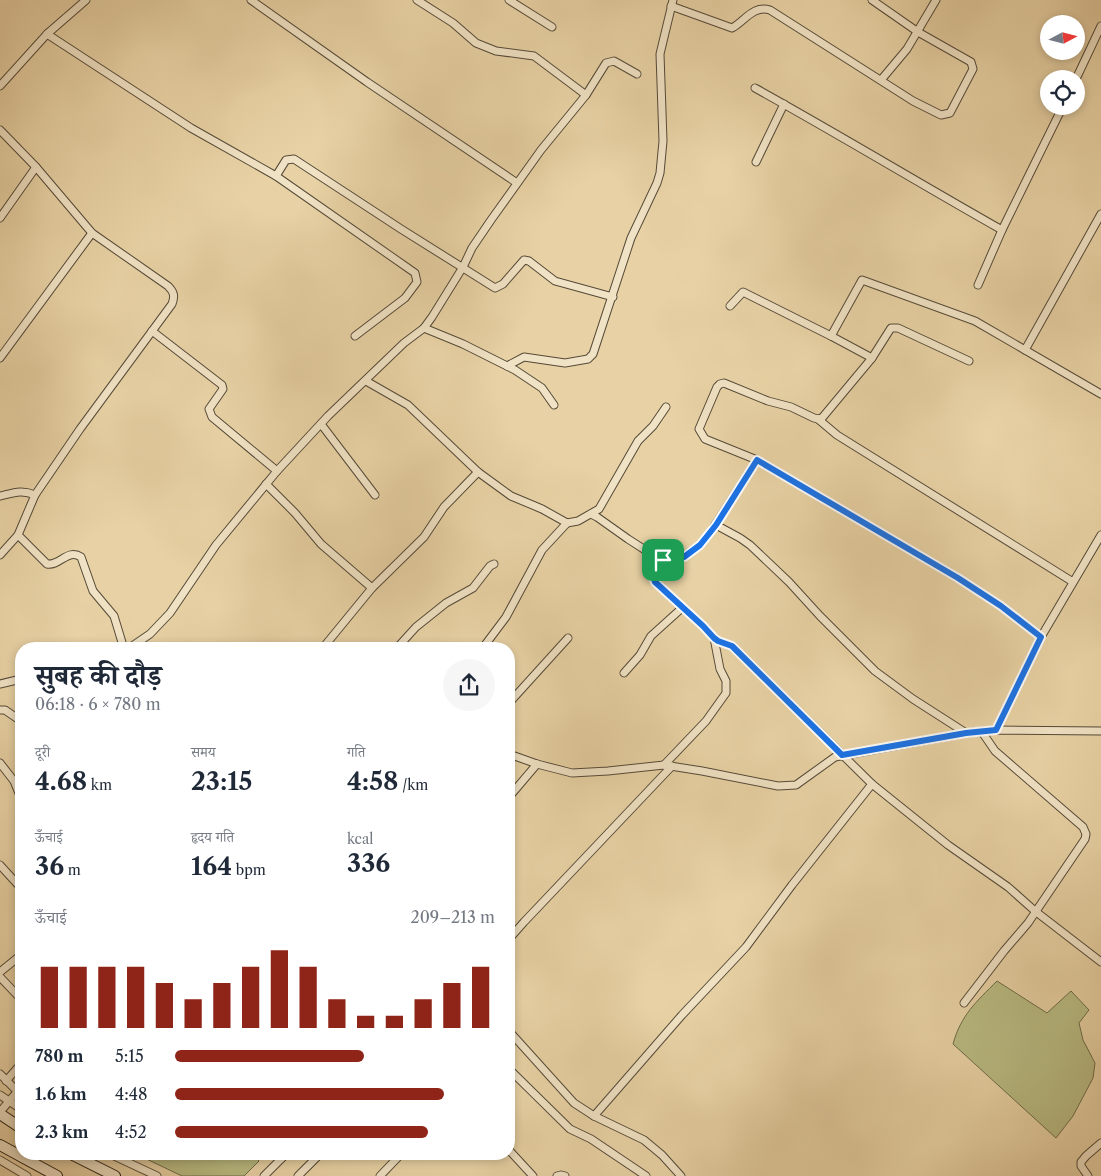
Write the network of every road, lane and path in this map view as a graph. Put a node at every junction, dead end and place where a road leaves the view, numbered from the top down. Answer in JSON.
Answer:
{"nodes":[{"id":1,"x":86,"y":0,"type":"edge"},
{"id":2,"x":252,"y":0,"type":"edge"},
{"id":3,"x":416,"y":0,"type":"edge"},
{"id":4,"x":509,"y":0,"type":"edge"},
{"id":5,"x":872,"y":0,"type":"edge"},
{"id":6,"x":936,"y":0,"type":"edge"},
{"id":7,"x":672,"y":3,"type":"edge"},
{"id":8,"x":1101,"y":26,"type":"edge"},
{"id":9,"x":552,"y":28,"type":"dead end"},
{"id":10,"x":918,"y":32,"type":"junction"},
{"id":11,"x":47,"y":34,"type":"junction"},
{"id":12,"x":1080,"y":70,"type":"edge"},
{"id":13,"x":637,"y":74,"type":"dead end"},
{"id":14,"x":881,"y":80,"type":"junction"},
{"id":15,"x":0,"y":86,"type":"edge"},
{"id":16,"x":755,"y":88,"type":"dead end"},
{"id":17,"x":586,"y":95,"type":"junction"},
{"id":18,"x":784,"y":104,"type":"junction"},
{"id":19,"x":1059,"y":115,"type":"edge"},
{"id":20,"x":0,"y":130,"type":"edge"},
{"id":21,"x":756,"y":162,"type":"dead end"},
{"id":22,"x":36,"y":168,"type":"junction"},
{"id":23,"x":276,"y":176,"type":"junction"},
{"id":24,"x":517,"y":183,"type":"junction"},
{"id":25,"x":1101,"y":214,"type":"edge"},
{"id":26,"x":0,"y":218,"type":"edge"},
{"id":27,"x":1002,"y":230,"type":"junction"},
{"id":28,"x":92,"y":233,"type":"junction"},
{"id":29,"x":463,"y":266,"type":"junction"},
{"id":30,"x":978,"y":285,"type":"dead end"},
{"id":31,"x":613,"y":297,"type":"junction"},
{"id":32,"x":730,"y":306,"type":"dead end"},
{"id":33,"x":424,"y":328,"type":"junction"},
{"id":34,"x":152,"y":331,"type":"junction"},
{"id":35,"x":355,"y":336,"type":"dead end"},
{"id":36,"x":831,"y":336,"type":"junction"},
{"id":37,"x":1025,"y":350,"type":"junction"},
{"id":38,"x":0,"y":358,"type":"edge"},
{"id":39,"x":872,"y":358,"type":"junction"},
{"id":40,"x":969,"y":361,"type":"dead end"},
{"id":41,"x":507,"y":366,"type":"junction"},
{"id":42,"x":366,"y":381,"type":"junction"},
{"id":43,"x":1101,"y":394,"type":"edge"},
{"id":44,"x":554,"y":405,"type":"dead end"},
{"id":45,"x":666,"y":407,"type":"dead end"},
{"id":46,"x":818,"y":419,"type":"junction"},
{"id":47,"x":321,"y":424,"type":"junction"},
{"id":48,"x":757,"y":460,"type":"junction"},
{"id":49,"x":277,"y":471,"type":"junction"},
{"id":50,"x":478,"y":472,"type":"junction"},
{"id":51,"x":266,"y":484,"type":"junction"},
{"id":52,"x":35,"y":495,"type":"junction"},
{"id":53,"x":374,"y":495,"type":"dead end"},
{"id":54,"x":0,"y":496,"type":"edge"},
{"id":55,"x":591,"y":514,"type":"junction"},
{"id":56,"x":567,"y":523,"type":"junction"},
{"id":57,"x":716,"y":525,"type":"junction"},
{"id":58,"x":18,"y":535,"type":"junction"},
{"id":59,"x":1101,"y":535,"type":"edge"},
{"id":60,"x":0,"y":555,"type":"edge"},
{"id":61,"x":663,"y":560,"type":"junction"},
{"id":62,"x":494,"y":564,"type":"dead end"},
{"id":63,"x":1073,"y":582,"type":"junction"},
{"id":64,"x":372,"y":588,"type":"junction"},
{"id":65,"x":682,"y":608,"type":"junction"},
{"id":66,"x":1041,"y":637,"type":"junction"},
{"id":67,"x":568,"y":638,"type":"dead end"},
{"id":68,"x":714,"y":638,"type":"junction"},
{"id":69,"x":122,"y":642,"type":"edge"},
{"id":70,"x":138,"y":642,"type":"edge"},
{"id":71,"x":328,"y":642,"type":"edge"},
{"id":72,"x":402,"y":642,"type":"edge"},
{"id":73,"x":487,"y":642,"type":"edge"},
{"id":74,"x":624,"y":673,"type":"dead end"},
{"id":75,"x":15,"y":680,"type":"edge"},
{"id":76,"x":0,"y":684,"type":"edge"},
{"id":77,"x":515,"y":696,"type":"edge"},
{"id":78,"x":0,"y":710,"type":"edge"},
{"id":79,"x":15,"y":717,"type":"edge"},
{"id":80,"x":996,"y":730,"type":"junction"},
{"id":81,"x":1101,"y":731,"type":"edge"},
{"id":82,"x":982,"y":732,"type":"junction"},
{"id":83,"x":966,"y":733,"type":"junction"},
{"id":84,"x":842,"y":755,"type":"junction"},
{"id":85,"x":515,"y":756,"type":"edge"},
{"id":86,"x":0,"y":762,"type":"edge"},
{"id":87,"x":537,"y":764,"type":"junction"},
{"id":88,"x":664,"y":766,"type":"junction"},
{"id":89,"x":672,"y":766,"type":"junction"},
{"id":90,"x":15,"y":783,"type":"edge"},
{"id":91,"x":872,"y":784,"type":"junction"},
{"id":92,"x":515,"y":790,"type":"edge"},
{"id":93,"x":0,"y":865,"type":"edge"},
{"id":94,"x":15,"y":881,"type":"edge"},
{"id":95,"x":1036,"y":911,"type":"junction"},
{"id":96,"x":515,"y":932,"type":"edge"},
{"id":97,"x":15,"y":960,"type":"edge"},
{"id":98,"x":1101,"y":962,"type":"edge"},
{"id":99,"x":0,"y":972,"type":"edge"},
{"id":100,"x":0,"y":977,"type":"edge"},
{"id":101,"x":15,"y":993,"type":"edge"},
{"id":102,"x":964,"y":1003,"type":"dead end"},
{"id":103,"x":515,"y":1038,"type":"edge"},
{"id":104,"x":15,"y":1071,"type":"edge"},
{"id":105,"x":0,"y":1074,"type":"edge"},
{"id":106,"x":515,"y":1075,"type":"edge"},
{"id":107,"x":6,"y":1081,"type":"junction"},
{"id":108,"x":15,"y":1090,"type":"edge"},
{"id":109,"x":0,"y":1095,"type":"edge"},
{"id":110,"x":15,"y":1097,"type":"edge"},
{"id":111,"x":8,"y":1102,"type":"junction"},
{"id":112,"x":15,"y":1106,"type":"edge"},
{"id":113,"x":0,"y":1113,"type":"edge"},
{"id":114,"x":594,"y":1116,"type":"junction"},
{"id":115,"x":15,"y":1124,"type":"edge"},
{"id":116,"x":1101,"y":1143,"type":"edge"},
{"id":117,"x":0,"y":1145,"type":"edge"},
{"id":118,"x":15,"y":1153,"type":"edge"},
{"id":119,"x":515,"y":1156,"type":"edge"},
{"id":120,"x":0,"y":1160,"type":"edge"},
{"id":121,"x":28,"y":1160,"type":"edge"},
{"id":122,"x":86,"y":1160,"type":"edge"},
{"id":123,"x":123,"y":1160,"type":"edge"},
{"id":124,"x":277,"y":1160,"type":"edge"},
{"id":125,"x":314,"y":1160,"type":"edge"},
{"id":126,"x":396,"y":1160,"type":"edge"},
{"id":127,"x":27,"y":1176,"type":"edge"},
{"id":128,"x":57,"y":1176,"type":"edge"},
{"id":129,"x":115,"y":1176,"type":"edge"},
{"id":130,"x":157,"y":1176,"type":"edge"},
{"id":131,"x":264,"y":1176,"type":"edge"},
{"id":132,"x":298,"y":1176,"type":"edge"},
{"id":133,"x":380,"y":1176,"type":"edge"},
{"id":134,"x":533,"y":1176,"type":"edge"},
{"id":135,"x":557,"y":1176,"type":"edge"},
{"id":136,"x":565,"y":1176,"type":"edge"},
{"id":137,"x":646,"y":1176,"type":"edge"},
{"id":138,"x":681,"y":1176,"type":"edge"},
{"id":139,"x":1088,"y":1176,"type":"edge"}],
"edges":[{"from":1,"to":11,"type":"street"},
{"from":2,"to":24,"type":"street"},
{"from":3,"to":17,"type":"street"},
{"from":4,"to":9,"type":"street"},
{"from":5,"to":10,"type":"street"},
{"from":6,"to":10,"type":"street"},
{"from":7,"to":14,"type":"street"},
{"from":7,"to":31,"type":"street"},
{"from":8,"to":12,"type":"street"},
{"from":10,"to":14,"type":"street"},
{"from":10,"to":14,"type":"street"},
{"from":11,"to":15,"type":"street"},
{"from":11,"to":23,"type":"street"},
{"from":13,"to":17,"type":"street"},
{"from":16,"to":18,"type":"street"},
{"from":17,"to":24,"type":"street"},
{"from":18,"to":21,"type":"street"},
{"from":18,"to":27,"type":"street"},
{"from":19,"to":27,"type":"street"},
{"from":20,"to":22,"type":"street"},
{"from":22,"to":26,"type":"street"},
{"from":22,"to":28,"type":"street"},
{"from":23,"to":29,"type":"street"},
{"from":23,"to":35,"type":"street"},
{"from":24,"to":29,"type":"street"},
{"from":25,"to":37,"type":"street"},
{"from":27,"to":30,"type":"street"},
{"from":28,"to":34,"type":"street"},
{"from":28,"to":38,"type":"street"},
{"from":29,"to":31,"type":"street"},
{"from":29,"to":33,"type":"street"},
{"from":31,"to":41,"type":"street"},
{"from":32,"to":36,"type":"street"},
{"from":33,"to":41,"type":"street"},
{"from":33,"to":42,"type":"street"},
{"from":34,"to":49,"type":"street"},
{"from":34,"to":52,"type":"street"},
{"from":36,"to":37,"type":"street"},
{"from":36,"to":39,"type":"street"},
{"from":37,"to":43,"type":"street"},
{"from":39,"to":40,"type":"street"},
{"from":39,"to":46,"type":"street"},
{"from":41,"to":44,"type":"street"},
{"from":42,"to":47,"type":"street"},
{"from":42,"to":50,"type":"street"},
{"from":45,"to":55,"type":"street"},
{"from":46,"to":48,"type":"street"},
{"from":46,"to":63,"type":"street"},
{"from":47,"to":49,"type":"street"},
{"from":47,"to":53,"type":"street"},
{"from":48,"to":57,"type":"street"},
{"from":48,"to":66,"type":"street"},
{"from":49,"to":51,"type":"street"},
{"from":50,"to":56,"type":"street"},
{"from":50,"to":64,"type":"street"},
{"from":51,"to":64,"type":"street"},
{"from":51,"to":70,"type":"street"},
{"from":52,"to":54,"type":"street"},
{"from":52,"to":58,"type":"street"},
{"from":55,"to":56,"type":"street"},
{"from":55,"to":61,"type":"street"},
{"from":56,"to":73,"type":"street"},
{"from":57,"to":61,"type":"street"},
{"from":57,"to":83,"type":"street"},
{"from":58,"to":60,"type":"street"},
{"from":58,"to":69,"type":"street"},
{"from":59,"to":63,"type":"street"},
{"from":61,"to":65,"type":"street"},
{"from":62,"to":72,"type":"street"},
{"from":63,"to":66,"type":"street"},
{"from":64,"to":71,"type":"street"},
{"from":65,"to":68,"type":"street"},
{"from":65,"to":74,"type":"street"},
{"from":66,"to":80,"type":"street"},
{"from":67,"to":77,"type":"street"},
{"from":68,"to":84,"type":"street"},
{"from":68,"to":88,"type":"street"},
{"from":75,"to":76,"type":"street"},
{"from":78,"to":79,"type":"street"},
{"from":80,"to":81,"type":"street"},
{"from":80,"to":82,"type":"street"},
{"from":82,"to":83,"type":"street"},
{"from":82,"to":95,"type":"street"},
{"from":83,"to":84,"type":"street"},
{"from":84,"to":89,"type":"street"},
{"from":84,"to":91,"type":"street"},
{"from":85,"to":87,"type":"street"},
{"from":86,"to":90,"type":"street"},
{"from":87,"to":88,"type":"street"},
{"from":87,"to":92,"type":"street"},
{"from":88,"to":89,"type":"street"},
{"from":89,"to":96,"type":"street"},
{"from":91,"to":95,"type":"street"},
{"from":91,"to":114,"type":"street"},
{"from":93,"to":94,"type":"street"},
{"from":95,"to":98,"type":"street"},
{"from":95,"to":102,"type":"street"},
{"from":97,"to":99,"type":"street"},
{"from":100,"to":101,"type":"street"},
{"from":103,"to":114,"type":"street"},
{"from":104,"to":107,"type":"street"},
{"from":105,"to":107,"type":"street"},
{"from":106,"to":137,"type":"street"},
{"from":107,"to":108,"type":"street"},
{"from":109,"to":111,"type":"street"},
{"from":110,"to":111,"type":"street"},
{"from":111,"to":112,"type":"street"},
{"from":111,"to":113,"type":"street"},
{"from":113,"to":115,"type":"street"},
{"from":114,"to":138,"type":"street"},
{"from":116,"to":139,"type":"street"},
{"from":117,"to":118,"type":"street"},
{"from":119,"to":134,"type":"street"},
{"from":120,"to":127,"type":"street"},
{"from":121,"to":128,"type":"street"},
{"from":122,"to":129,"type":"street"},
{"from":123,"to":130,"type":"street"},
{"from":124,"to":131,"type":"street"},
{"from":125,"to":132,"type":"street"},
{"from":126,"to":133,"type":"street"},
{"from":135,"to":136,"type":"street"}]}
